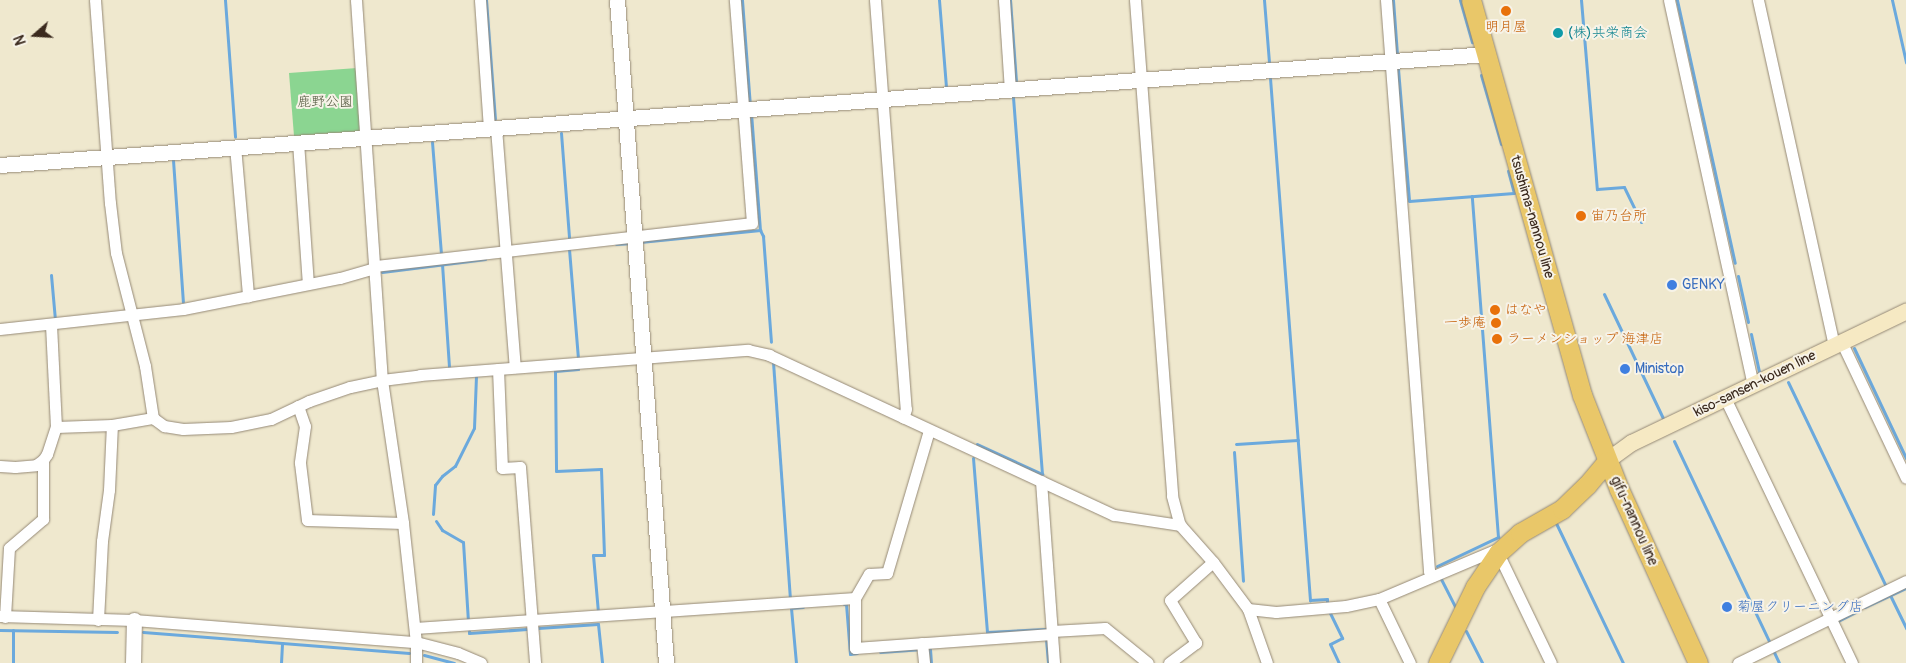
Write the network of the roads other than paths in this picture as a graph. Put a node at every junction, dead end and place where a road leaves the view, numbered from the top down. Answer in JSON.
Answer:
{"nodes":[{"id":1,"x":95,"y":0,"type":"edge"},
{"id":2,"x":356,"y":0,"type":"edge"},
{"id":3,"x":480,"y":0,"type":"edge"},
{"id":4,"x":617,"y":0,"type":"edge"},
{"id":5,"x":735,"y":0,"type":"edge"},
{"id":6,"x":875,"y":0,"type":"edge"},
{"id":7,"x":1004,"y":0,"type":"edge"},
{"id":8,"x":1135,"y":0,"type":"edge"},
{"id":9,"x":1386,"y":0,"type":"edge"},
{"id":10,"x":1471,"y":0,"type":"edge"},
{"id":11,"x":1669,"y":0,"type":"edge"},
{"id":12,"x":1758,"y":0,"type":"edge"},
{"id":13,"x":1486,"y":54,"type":"junction"},
{"id":14,"x":1390,"y":61,"type":"junction"},
{"id":15,"x":1141,"y":80,"type":"junction"},
{"id":16,"x":1010,"y":90,"type":"junction"},
{"id":17,"x":883,"y":99,"type":"junction"},
{"id":18,"x":748,"y":109,"type":"junction"},
{"id":19,"x":626,"y":118,"type":"junction"},
{"id":20,"x":493,"y":128,"type":"junction"},
{"id":21,"x":366,"y":138,"type":"junction"},
{"id":22,"x":298,"y":142,"type":"junction"},
{"id":23,"x":235,"y":146,"type":"junction"},
{"id":24,"x":107,"y":158,"type":"junction"},
{"id":25,"x":0,"y":165,"type":"edge"},
{"id":26,"x":634,"y":241,"type":"junction"},
{"id":27,"x":506,"y":256,"type":"junction"},
{"id":28,"x":375,"y":267,"type":"junction"},
{"id":29,"x":308,"y":284,"type":"junction"},
{"id":30,"x":248,"y":296,"type":"junction"},
{"id":31,"x":1906,"y":312,"type":"edge"},
{"id":32,"x":132,"y":314,"type":"junction"},
{"id":33,"x":51,"y":324,"type":"junction"},
{"id":34,"x":0,"y":329,"type":"edge"},
{"id":35,"x":1838,"y":344,"type":"junction"},
{"id":36,"x":643,"y":358,"type":"junction"},
{"id":37,"x":515,"y":367,"type":"junction"},
{"id":38,"x":498,"y":369,"type":"junction"},
{"id":39,"x":382,"y":380,"type":"junction"},
{"id":40,"x":1753,"y":384,"type":"junction"},
{"id":41,"x":1725,"y":398,"type":"junction"},
{"id":42,"x":298,"y":406,"type":"junction"},
{"id":43,"x":153,"y":418,"type":"junction"},
{"id":44,"x":903,"y":418,"type":"junction"},
{"id":45,"x":112,"y":425,"type":"junction"},
{"id":46,"x":56,"y":427,"type":"junction"},
{"id":47,"x":928,"y":430,"type":"junction"},
{"id":48,"x":44,"y":460,"type":"junction"},
{"id":49,"x":1607,"y":461,"type":"junction"},
{"id":50,"x":0,"y":466,"type":"edge"},
{"id":51,"x":1906,"y":478,"type":"edge"},
{"id":52,"x":1041,"y":481,"type":"junction"},
{"id":53,"x":403,"y":524,"type":"junction"},
{"id":54,"x":1180,"y":525,"type":"junction"},
{"id":55,"x":1502,"y":550,"type":"junction"},
{"id":56,"x":1213,"y":562,"type":"junction"},
{"id":57,"x":1432,"y":576,"type":"junction"},
{"id":58,"x":1906,"y":581,"type":"edge"},
{"id":59,"x":855,"y":598,"type":"junction"},
{"id":60,"x":1379,"y":599,"type":"junction"},
{"id":61,"x":1248,"y":609,"type":"junction"},
{"id":62,"x":663,"y":612,"type":"junction"},
{"id":63,"x":3,"y":616,"type":"edge"},
{"id":64,"x":1831,"y":618,"type":"junction"},
{"id":65,"x":98,"y":620,"type":"junction"},
{"id":66,"x":134,"y":620,"type":"junction"},
{"id":67,"x":532,"y":621,"type":"junction"},
{"id":68,"x":415,"y":628,"type":"junction"},
{"id":69,"x":1052,"y":632,"type":"junction"},
{"id":70,"x":416,"y":642,"type":"junction"},
{"id":71,"x":922,"y":643,"type":"junction"},
{"id":72,"x":133,"y":663,"type":"edge"},
{"id":73,"x":416,"y":663,"type":"edge"},
{"id":74,"x":481,"y":663,"type":"edge"},
{"id":75,"x":535,"y":663,"type":"edge"},
{"id":76,"x":666,"y":663,"type":"edge"},
{"id":77,"x":924,"y":663,"type":"edge"},
{"id":78,"x":1054,"y":663,"type":"edge"},
{"id":79,"x":1148,"y":663,"type":"edge"},
{"id":80,"x":1169,"y":663,"type":"edge"},
{"id":81,"x":1267,"y":663,"type":"edge"},
{"id":82,"x":1410,"y":663,"type":"edge"},
{"id":83,"x":1438,"y":663,"type":"edge"},
{"id":84,"x":1551,"y":663,"type":"edge"},
{"id":85,"x":1698,"y":663,"type":"edge"},
{"id":86,"x":1738,"y":663,"type":"edge"},
{"id":87,"x":1852,"y":663,"type":"edge"}],
"edges":[{"from":1,"to":24,"type":"street"},
{"from":2,"to":21,"type":"street"},
{"from":3,"to":20,"type":"street"},
{"from":4,"to":19,"type":"street"},
{"from":5,"to":18,"type":"street"},
{"from":6,"to":17,"type":"street"},
{"from":7,"to":16,"type":"street"},
{"from":8,"to":15,"type":"street"},
{"from":9,"to":14,"type":"street"},
{"from":10,"to":13,"type":"main road","name":"tsushima-nannou line"},
{"from":11,"to":40,"type":"street"},
{"from":12,"to":35,"type":"street"},
{"from":13,"to":14,"type":"street"},
{"from":13,"to":49,"type":"main road","name":"tsushima-nannou line"},
{"from":14,"to":15,"type":"street"},
{"from":14,"to":57,"type":"street"},
{"from":15,"to":16,"type":"street"},
{"from":15,"to":54,"type":"street"},
{"from":16,"to":17,"type":"street"},
{"from":17,"to":18,"type":"street"},
{"from":17,"to":44,"type":"street"},
{"from":18,"to":19,"type":"street"},
{"from":18,"to":26,"type":"street"},
{"from":19,"to":20,"type":"street"},
{"from":19,"to":26,"type":"street"},
{"from":20,"to":21,"type":"street"},
{"from":20,"to":27,"type":"street"},
{"from":21,"to":22,"type":"street"},
{"from":21,"to":28,"type":"street"},
{"from":22,"to":23,"type":"street"},
{"from":22,"to":29,"type":"street"},
{"from":23,"to":24,"type":"street"},
{"from":23,"to":30,"type":"street"},
{"from":24,"to":25,"type":"street"},
{"from":24,"to":32,"type":"street"},
{"from":26,"to":27,"type":"street"},
{"from":26,"to":36,"type":"street"},
{"from":27,"to":28,"type":"street"},
{"from":27,"to":37,"type":"street"},
{"from":28,"to":29,"type":"street"},
{"from":28,"to":39,"type":"street"},
{"from":29,"to":30,"type":"street"},
{"from":30,"to":32,"type":"street"},
{"from":31,"to":35,"type":"main road","name":"kiso-sansen-kouen line"},
{"from":32,"to":33,"type":"street"},
{"from":32,"to":43,"type":"street"},
{"from":33,"to":34,"type":"street"},
{"from":33,"to":46,"type":"street"},
{"from":35,"to":40,"type":"main road","name":"kiso-sansen-kouen line"},
{"from":35,"to":51,"type":"street"},
{"from":36,"to":37,"type":"street"},
{"from":36,"to":44,"type":"street"},
{"from":36,"to":62,"type":"street"},
{"from":37,"to":38,"type":"street"},
{"from":38,"to":39,"type":"street"},
{"from":38,"to":67,"type":"street"},
{"from":39,"to":42,"type":"street"},
{"from":39,"to":53,"type":"street"},
{"from":40,"to":41,"type":"main road","name":"kiso-sansen-kouen line"},
{"from":41,"to":49,"type":"main road","name":"kiso-sansen-kouen line"},
{"from":41,"to":64,"type":"street"},
{"from":42,"to":43,"type":"street"},
{"from":42,"to":53,"type":"street"},
{"from":43,"to":45,"type":"street"},
{"from":44,"to":47,"type":"street"},
{"from":45,"to":46,"type":"street"},
{"from":45,"to":65,"type":"street"},
{"from":46,"to":48,"type":"street"},
{"from":47,"to":52,"type":"street"},
{"from":47,"to":59,"type":"street"},
{"from":48,"to":50,"type":"street"},
{"from":48,"to":63,"type":"street"},
{"from":49,"to":55,"type":"main road","name":"gifu-nannou line"},
{"from":49,"to":85,"type":"main road","name":"gifu-nannou line"},
{"from":52,"to":54,"type":"street"},
{"from":52,"to":69,"type":"street"},
{"from":53,"to":68,"type":"street"},
{"from":54,"to":56,"type":"street"},
{"from":55,"to":57,"type":"street"},
{"from":55,"to":83,"type":"main road","name":"gifu-nannou line"},
{"from":55,"to":84,"type":"street"},
{"from":56,"to":61,"type":"street"},
{"from":56,"to":80,"type":"street"},
{"from":57,"to":60,"type":"street"},
{"from":58,"to":64,"type":"street"},
{"from":59,"to":62,"type":"street"},
{"from":59,"to":71,"type":"street"},
{"from":60,"to":61,"type":"street"},
{"from":60,"to":82,"type":"street"},
{"from":61,"to":81,"type":"street"},
{"from":62,"to":67,"type":"street"},
{"from":62,"to":76,"type":"street"},
{"from":63,"to":65,"type":"street"},
{"from":64,"to":86,"type":"street"},
{"from":64,"to":87,"type":"street"},
{"from":65,"to":66,"type":"street"},
{"from":66,"to":70,"type":"street"},
{"from":66,"to":72,"type":"street"},
{"from":67,"to":68,"type":"street"},
{"from":67,"to":75,"type":"street"},
{"from":68,"to":70,"type":"street"},
{"from":69,"to":71,"type":"street"},
{"from":69,"to":78,"type":"street"},
{"from":69,"to":79,"type":"street"},
{"from":70,"to":73,"type":"street"},
{"from":70,"to":74,"type":"street"},
{"from":71,"to":77,"type":"street"}]}
